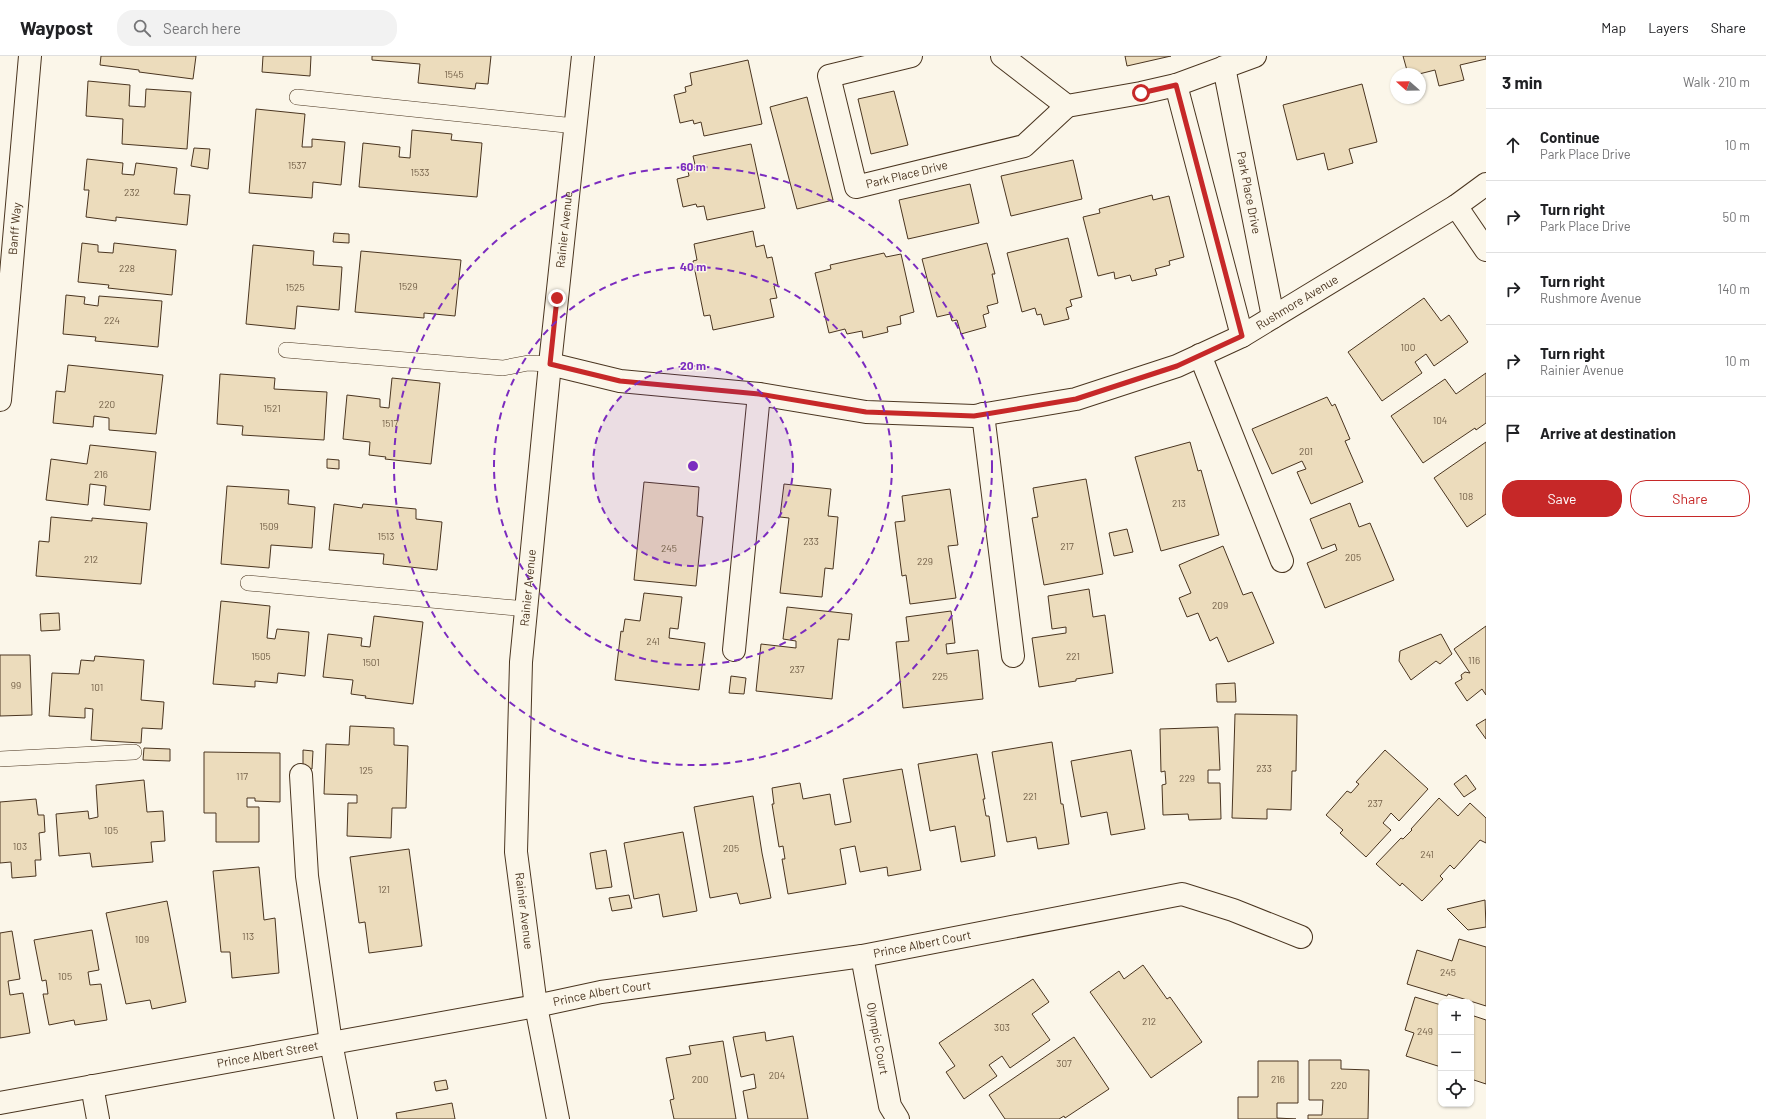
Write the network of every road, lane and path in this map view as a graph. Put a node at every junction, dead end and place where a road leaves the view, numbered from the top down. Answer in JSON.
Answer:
{"nodes":[{"id":1,"x":30,"y":56,"type":"edge"},
{"id":2,"x":582,"y":56,"type":"edge"},
{"id":3,"x":911,"y":56,"type":"edge"},
{"id":4,"x":1002,"y":56,"type":"edge"},
{"id":5,"x":1255,"y":56,"type":"edge"},
{"id":6,"x":1224,"y":67,"type":"junction"},
{"id":7,"x":1176,"y":85,"type":"junction"},
{"id":8,"x":296,"y":97,"type":"dead end"},
{"id":9,"x":1067,"y":106,"type":"junction"},
{"id":10,"x":575,"y":126,"type":"junction"},
{"id":11,"x":1486,"y":184,"type":"edge"},
{"id":12,"x":1456,"y":206,"type":"junction"},
{"id":13,"x":1486,"y":250,"type":"edge"},
{"id":14,"x":1274,"y":317,"type":"junction"},
{"id":15,"x":1242,"y":336,"type":"junction"},
{"id":16,"x":286,"y":350,"type":"dead end"},
{"id":17,"x":1200,"y":355,"type":"junction"},
{"id":18,"x":550,"y":364,"type":"junction"},
{"id":19,"x":759,"y":394,"type":"junction"},
{"id":20,"x":0,"y":400,"type":"edge"},
{"id":21,"x":983,"y":414,"type":"junction"},
{"id":22,"x":1282,"y":561,"type":"dead end"},
{"id":23,"x":248,"y":583,"type":"dead end"},
{"id":24,"x":526,"y":609,"type":"junction"},
{"id":25,"x":734,"y":650,"type":"dead end"},
{"id":26,"x":1013,"y":656,"type":"dead end"},
{"id":27,"x":134,"y":752,"type":"dead end"},
{"id":28,"x":0,"y":759,"type":"edge"},
{"id":29,"x":302,"y":775,"type":"dead end"},
{"id":30,"x":1301,"y":937,"type":"dead end"},
{"id":31,"x":862,"y":956,"type":"junction"},
{"id":32,"x":536,"y":1006,"type":"junction"},
{"id":33,"x":331,"y":1043,"type":"junction"},
{"id":34,"x":92,"y":1086,"type":"junction"},
{"id":35,"x":0,"y":1103,"type":"edge"},
{"id":36,"x":98,"y":1119,"type":"edge"},
{"id":37,"x":346,"y":1119,"type":"edge"},
{"id":38,"x":558,"y":1119,"type":"edge"},
{"id":39,"x":898,"y":1119,"type":"edge"}],
"edges":[{"from":1,"to":20,"type":"street","name":"Banff Way"},
{"from":2,"to":10,"type":"street","name":"Rainier Avenue"},
{"from":3,"to":9,"type":"street","name":"Park Place Drive"},
{"from":4,"to":9,"type":"street"},
{"from":5,"to":6,"type":"street"},
{"from":6,"to":7,"type":"street"},
{"from":6,"to":14,"type":"street","name":"Park Place Drive"},
{"from":7,"to":9,"type":"street"},
{"from":7,"to":15,"type":"street"},
{"from":8,"to":10,"type":"lane"},
{"from":10,"to":18,"type":"street","name":"Rainier Avenue"},
{"from":11,"to":12,"type":"street","name":"Rushmore Avenue"},
{"from":12,"to":13,"type":"street"},
{"from":12,"to":14,"type":"street","name":"Rushmore Avenue"},
{"from":14,"to":15,"type":"street","name":"Rushmore Avenue"},
{"from":15,"to":17,"type":"street","name":"Rushmore Avenue"},
{"from":16,"to":18,"type":"lane"},
{"from":17,"to":21,"type":"street","name":"Rushmore Avenue"},
{"from":17,"to":22,"type":"street"},
{"from":18,"to":19,"type":"street","name":"Rushmore Avenue"},
{"from":18,"to":24,"type":"street","name":"Rainier Avenue"},
{"from":19,"to":21,"type":"street","name":"Rushmore Avenue"},
{"from":19,"to":25,"type":"street"},
{"from":21,"to":26,"type":"street"},
{"from":23,"to":24,"type":"lane"},
{"from":24,"to":32,"type":"street","name":"Rainier Avenue"},
{"from":27,"to":28,"type":"lane"},
{"from":29,"to":33,"type":"street"},
{"from":30,"to":31,"type":"street","name":"Prince Albert Court"},
{"from":31,"to":32,"type":"street","name":"Prince Albert Court"},
{"from":31,"to":39,"type":"street","name":"Olympic Court"},
{"from":32,"to":33,"type":"street","name":"Prince Albert Street"},
{"from":32,"to":38,"type":"street","name":"Rainier Avenue"},
{"from":33,"to":34,"type":"street","name":"Prince Albert Street"},
{"from":33,"to":37,"type":"street"},
{"from":34,"to":35,"type":"street","name":"Prince Albert Street"},
{"from":34,"to":36,"type":"street"}]}
